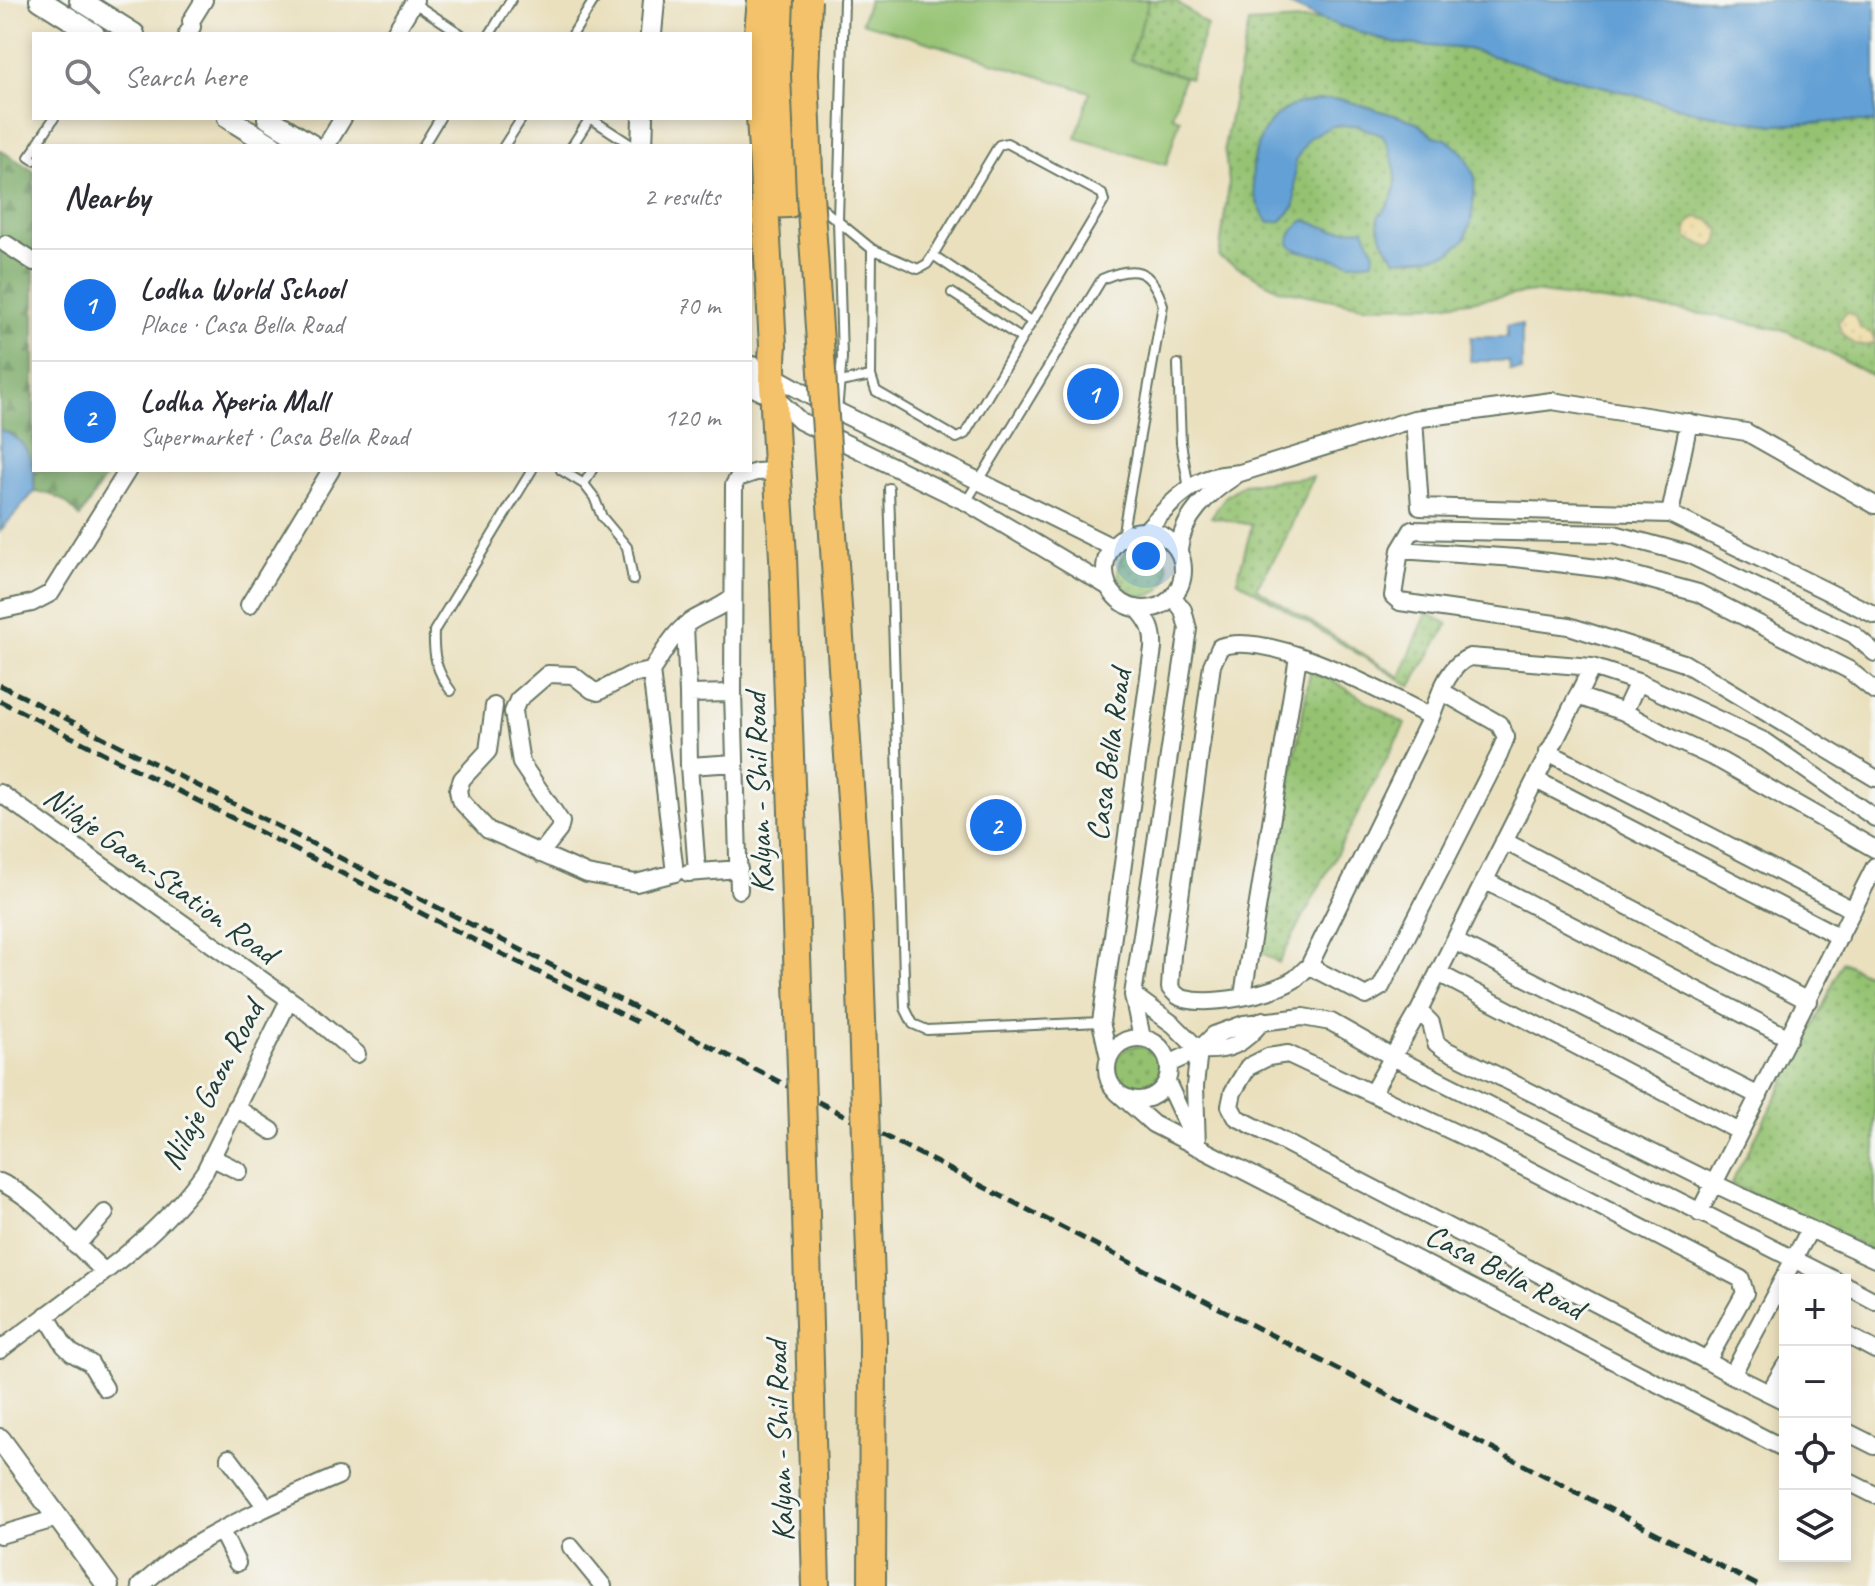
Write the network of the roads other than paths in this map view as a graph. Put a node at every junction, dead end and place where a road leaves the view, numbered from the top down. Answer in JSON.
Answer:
{"nodes":[{"id":1,"x":40,"y":0,"type":"edge"},
{"id":2,"x":80,"y":0,"type":"edge"},
{"id":3,"x":204,"y":0,"type":"edge"},
{"id":4,"x":511,"y":0,"type":"edge"},
{"id":5,"x":594,"y":0,"type":"edge"},
{"id":6,"x":654,"y":0,"type":"edge"},
{"id":7,"x":761,"y":0,"type":"edge"},
{"id":8,"x":786,"y":0,"type":"edge"},
{"id":9,"x":808,"y":0,"type":"edge"},
{"id":10,"x":844,"y":0,"type":"edge"},
{"id":11,"x":414,"y":2,"type":"edge"},
{"id":12,"x":112,"y":28,"type":"edge"},
{"id":13,"x":91,"y":32,"type":"edge"},
{"id":14,"x":188,"y":32,"type":"edge"},
{"id":15,"x":395,"y":32,"type":"edge"},
{"id":16,"x":458,"y":32,"type":"edge"},
{"id":17,"x":491,"y":32,"type":"edge"},
{"id":18,"x":574,"y":32,"type":"edge"},
{"id":19,"x":651,"y":32,"type":"edge"},
{"id":20,"x":53,"y":120,"type":"edge"},
{"id":21,"x":231,"y":120,"type":"edge"},
{"id":22,"x":271,"y":120,"type":"edge"},
{"id":23,"x":342,"y":120,"type":"edge"},
{"id":24,"x":439,"y":120,"type":"edge"},
{"id":25,"x":521,"y":120,"type":"edge"},
{"id":26,"x":589,"y":120,"type":"edge"},
{"id":27,"x":593,"y":120,"type":"edge"},
{"id":28,"x":643,"y":120,"type":"edge"},
{"id":29,"x":38,"y":144,"type":"edge"},
{"id":30,"x":270,"y":144,"type":"edge"},
{"id":31,"x":310,"y":144,"type":"edge"},
{"id":32,"x":327,"y":144,"type":"edge"},
{"id":33,"x":424,"y":144,"type":"edge"},
{"id":34,"x":505,"y":144,"type":"edge"},
{"id":35,"x":573,"y":144,"type":"edge"},
{"id":36,"x":630,"y":144,"type":"edge"},
{"id":37,"x":642,"y":144,"type":"edge"},
{"id":38,"x":756,"y":173,"type":"edge"},
{"id":39,"x":789,"y":174,"type":"junction"},
{"id":40,"x":771,"y":211,"type":"edge"},
{"id":41,"x":838,"y":220,"type":"junction"},
{"id":42,"x":6,"y":244,"type":"dead end"},
{"id":43,"x":872,"y":249,"type":"junction"},
{"id":44,"x":933,"y":255,"type":"junction"},
{"id":45,"x":32,"y":261,"type":"edge"},
{"id":46,"x":952,"y":293,"type":"dead end"},
{"id":47,"x":1032,"y":322,"type":"junction"},
{"id":48,"x":1022,"y":339,"type":"junction"},
{"id":49,"x":1178,"y":364,"type":"dead end"},
{"id":50,"x":871,"y":376,"type":"junction"},
{"id":51,"x":761,"y":380,"type":"edge"},
{"id":52,"x":840,"y":382,"type":"junction"},
{"id":53,"x":837,"y":411,"type":"junction"},
{"id":54,"x":1414,"y":419,"type":"junction"},
{"id":55,"x":1689,"y":422,"type":"junction"},
{"id":56,"x":776,"y":471,"type":"junction"},
{"id":57,"x":127,"y":472,"type":"edge"},
{"id":58,"x":330,"y":472,"type":"edge"},
{"id":59,"x":531,"y":472,"type":"edge"},
{"id":60,"x":564,"y":472,"type":"edge"},
{"id":61,"x":591,"y":472,"type":"edge"},
{"id":62,"x":1240,"y":473,"type":"junction"},
{"id":63,"x":978,"y":482,"type":"junction"},
{"id":64,"x":584,"y":484,"type":"junction"},
{"id":65,"x":889,"y":488,"type":"dead end"},
{"id":66,"x":1190,"y":490,"type":"junction"},
{"id":67,"x":966,"y":502,"type":"junction"},
{"id":68,"x":1875,"y":505,"type":"edge"},
{"id":69,"x":1670,"y":514,"type":"junction"},
{"id":70,"x":1146,"y":530,"type":"junction"},
{"id":71,"x":1117,"y":542,"type":"junction"},
{"id":72,"x":1179,"y":550,"type":"junction"},
{"id":73,"x":1400,"y":550,"type":"junction"},
{"id":74,"x":633,"y":580,"type":"dead end"},
{"id":75,"x":1107,"y":586,"type":"junction"},
{"id":76,"x":1173,"y":597,"type":"junction"},
{"id":77,"x":732,"y":598,"type":"junction"},
{"id":78,"x":249,"y":605,"type":"dead end"},
{"id":79,"x":1137,"y":608,"type":"junction"},
{"id":80,"x":0,"y":610,"type":"edge"},
{"id":81,"x":1875,"y":615,"type":"edge"},
{"id":82,"x":685,"y":625,"type":"junction"},
{"id":83,"x":1875,"y":653,"type":"edge"},
{"id":84,"x":1298,"y":657,"type":"junction"},
{"id":85,"x":1592,"y":667,"type":"junction"},
{"id":86,"x":651,"y":671,"type":"junction"},
{"id":87,"x":1638,"y":682,"type":"junction"},
{"id":88,"x":451,"y":691,"type":"dead end"},
{"id":89,"x":1441,"y":691,"type":"junction"},
{"id":90,"x":1875,"y":691,"type":"edge"},
{"id":91,"x":733,"y":693,"type":"junction"},
{"id":92,"x":688,"y":694,"type":"junction"},
{"id":93,"x":1577,"y":696,"type":"junction"},
{"id":94,"x":494,"y":706,"type":"dead end"},
{"id":95,"x":1624,"y":712,"type":"junction"},
{"id":96,"x":1431,"y":717,"type":"junction"},
{"id":97,"x":1548,"y":752,"type":"junction"},
{"id":98,"x":735,"y":763,"type":"junction"},
{"id":99,"x":689,"y":766,"type":"junction"},
{"id":100,"x":1875,"y":778,"type":"edge"},
{"id":101,"x":1536,"y":780,"type":"junction"},
{"id":102,"x":0,"y":793,"type":"edge"},
{"id":103,"x":1875,"y":818,"type":"edge"},
{"id":104,"x":1504,"y":841,"type":"junction"},
{"id":105,"x":1875,"y":849,"type":"edge"},
{"id":106,"x":540,"y":854,"type":"junction"},
{"id":107,"x":1875,"y":866,"type":"edge"},
{"id":108,"x":739,"y":869,"type":"junction"},
{"id":109,"x":697,"y":872,"type":"junction"},
{"id":110,"x":675,"y":873,"type":"junction"},
{"id":111,"x":1484,"y":880,"type":"junction"},
{"id":112,"x":739,"y":890,"type":"dead end"},
{"id":113,"x":1853,"y":910,"type":"junction"},
{"id":114,"x":1840,"y":937,"type":"junction"},
{"id":115,"x":1454,"y":941,"type":"junction"},
{"id":116,"x":1309,"y":966,"type":"junction"},
{"id":117,"x":1438,"y":973,"type":"junction"},
{"id":118,"x":1133,"y":995,"type":"junction"},
{"id":119,"x":1243,"y":995,"type":"junction"},
{"id":120,"x":289,"y":1000,"type":"junction"},
{"id":121,"x":1808,"y":1001,"type":"junction"},
{"id":122,"x":1419,"y":1011,"type":"junction"},
{"id":123,"x":1101,"y":1022,"type":"junction"},
{"id":124,"x":1142,"y":1038,"type":"junction"},
{"id":125,"x":1789,"y":1038,"type":"junction"},
{"id":126,"x":1199,"y":1050,"type":"junction"},
{"id":127,"x":357,"y":1054,"type":"dead end"},
{"id":128,"x":1391,"y":1056,"type":"junction"},
{"id":129,"x":1109,"y":1058,"type":"junction"},
{"id":130,"x":1171,"y":1063,"type":"junction"},
{"id":131,"x":1167,"y":1082,"type":"junction"},
{"id":132,"x":1117,"y":1092,"type":"junction"},
{"id":133,"x":1372,"y":1093,"type":"junction"},
{"id":134,"x":1759,"y":1096,"type":"junction"},
{"id":135,"x":235,"y":1107,"type":"junction"},
{"id":136,"x":272,"y":1131,"type":"dead end"},
{"id":137,"x":1740,"y":1132,"type":"junction"},
{"id":138,"x":1197,"y":1147,"type":"junction"},
{"id":139,"x":211,"y":1157,"type":"junction"},
{"id":140,"x":239,"y":1171,"type":"dead end"},
{"id":141,"x":0,"y":1182,"type":"edge"},
{"id":142,"x":1715,"y":1184,"type":"junction"},
{"id":143,"x":105,"y":1213,"type":"dead end"},
{"id":144,"x":1699,"y":1213,"type":"junction"},
{"id":145,"x":1810,"y":1229,"type":"junction"},
{"id":146,"x":76,"y":1246,"type":"junction"},
{"id":147,"x":1794,"y":1259,"type":"junction"},
{"id":148,"x":1875,"y":1259,"type":"edge"},
{"id":149,"x":104,"y":1271,"type":"junction"},
{"id":150,"x":1823,"y":1274,"type":"edge"},
{"id":151,"x":1851,"y":1288,"type":"edge"},
{"id":152,"x":1875,"y":1301,"type":"edge"},
{"id":153,"x":46,"y":1315,"type":"junction"},
{"id":154,"x":1851,"y":1337,"type":"edge"},
{"id":155,"x":0,"y":1350,"type":"edge"},
{"id":156,"x":1875,"y":1350,"type":"edge"},
{"id":157,"x":1707,"y":1361,"type":"junction"},
{"id":158,"x":1732,"y":1375,"type":"junction"},
{"id":159,"x":1779,"y":1376,"type":"edge"},
{"id":160,"x":105,"y":1388,"type":"dead end"},
{"id":161,"x":1769,"y":1393,"type":"junction"},
{"id":162,"x":1779,"y":1398,"type":"edge"},
{"id":163,"x":1851,"y":1434,"type":"edge"},
{"id":164,"x":0,"y":1439,"type":"edge"},
{"id":165,"x":1779,"y":1446,"type":"edge"},
{"id":166,"x":1875,"y":1446,"type":"edge"},
{"id":167,"x":229,"y":1458,"type":"dead end"},
{"id":168,"x":338,"y":1476,"type":"dead end"},
{"id":169,"x":1851,"y":1483,"type":"edge"},
{"id":170,"x":1875,"y":1495,"type":"edge"},
{"id":171,"x":266,"y":1507,"type":"junction"},
{"id":172,"x":58,"y":1518,"type":"junction"},
{"id":173,"x":221,"y":1531,"type":"junction"},
{"id":174,"x":0,"y":1535,"type":"edge"},
{"id":175,"x":571,"y":1547,"type":"dead end"},
{"id":176,"x":237,"y":1563,"type":"dead end"},
{"id":177,"x":108,"y":1586,"type":"edge"},
{"id":178,"x":140,"y":1586,"type":"edge"},
{"id":179,"x":603,"y":1586,"type":"edge"},
{"id":180,"x":816,"y":1586,"type":"edge"},
{"id":181,"x":872,"y":1586,"type":"edge"}],
"edges":[{"from":1,"to":13,"type":"street"},
{"from":2,"to":12,"type":"street"},
{"from":3,"to":14,"type":"street"},
{"from":4,"to":17,"type":"lane"},
{"from":5,"to":18,"type":"lane"},
{"from":6,"to":19,"type":"street"},
{"from":7,"to":38,"type":"main road","name":"Kalyan - Shil Road"},
{"from":8,"to":39,"type":"main road","name":"Kalyan - Shil Road"},
{"from":9,"to":181,"type":"main road","bridge":true},
{"from":10,"to":41,"type":"lane"},
{"from":11,"to":15,"type":"street"},
{"from":11,"to":16,"type":"lane"},
{"from":20,"to":29,"type":"lane"},
{"from":21,"to":30,"type":"street"},
{"from":22,"to":31,"type":"street"},
{"from":23,"to":32,"type":"street"},
{"from":24,"to":33,"type":"lane"},
{"from":25,"to":34,"type":"lane"},
{"from":26,"to":35,"type":"lane"},
{"from":27,"to":36,"type":"lane"},
{"from":28,"to":37,"type":"street"},
{"from":38,"to":39,"type":"street"},
{"from":38,"to":40,"type":"main road","name":"Kalyan - Shil Road"},
{"from":39,"to":40,"type":"main road","name":"Kalyan - Shil Road"},
{"from":40,"to":41,"type":"lane"},
{"from":40,"to":51,"type":"main road","name":"Kalyan - Shil Road"},
{"from":41,"to":43,"type":"lane"},
{"from":41,"to":52,"type":"lane"},
{"from":42,"to":45,"type":"street"},
{"from":43,"to":44,"type":"lane"},
{"from":43,"to":50,"type":"lane"},
{"from":44,"to":47,"type":"lane"},
{"from":44,"to":47,"type":"lane"},
{"from":46,"to":48,"type":"lane"},
{"from":47,"to":48,"type":"lane"},
{"from":48,"to":50,"type":"lane"},
{"from":49,"to":66,"type":"lane"},
{"from":50,"to":52,"type":"lane"},
{"from":51,"to":53,"type":"street"},
{"from":51,"to":56,"type":"main road","name":"Kalyan - Shil Road"},
{"from":51,"to":67,"type":"street","name":"Casa Bella Road"},
{"from":52,"to":53,"type":"lane"},
{"from":53,"to":63,"type":"street"},
{"from":54,"to":55,"type":"street"},
{"from":54,"to":62,"type":"street"},
{"from":54,"to":69,"type":"street"},
{"from":55,"to":68,"type":"street"},
{"from":55,"to":69,"type":"street"},
{"from":56,"to":77,"type":"street"},
{"from":56,"to":180,"type":"main road","name":"Kalyan - Shil Road","bridge":true},
{"from":57,"to":80,"type":"street"},
{"from":58,"to":78,"type":"street"},
{"from":59,"to":88,"type":"lane"},
{"from":60,"to":64,"type":"lane"},
{"from":61,"to":64,"type":"lane"},
{"from":62,"to":66,"type":"street"},
{"from":62,"to":72,"type":"street"},
{"from":63,"to":67,"type":"lane"},
{"from":63,"to":71,"type":"street"},
{"from":63,"to":71,"type":"lane"},
{"from":64,"to":74,"type":"lane"},
{"from":65,"to":123,"type":"lane"},
{"from":66,"to":70,"type":"street"},
{"from":67,"to":75,"type":"street","name":"Casa Bella Road"},
{"from":69,"to":81,"type":"street"},
{"from":70,"to":71,"type":"street"},
{"from":70,"to":72,"type":"street"},
{"from":71,"to":75,"type":"street"},
{"from":72,"to":76,"type":"street"},
{"from":73,"to":83,"type":"street"},
{"from":73,"to":90,"type":"street"},
{"from":73,"to":100,"type":"street"},
{"from":75,"to":79,"type":"street","name":"Casa Bella Road"},
{"from":76,"to":79,"type":"street"},
{"from":76,"to":118,"type":"street","name":"Casa Bella Road"},
{"from":77,"to":82,"type":"street"},
{"from":77,"to":91,"type":"street"},
{"from":79,"to":123,"type":"street","name":"Casa Bella Road"},
{"from":82,"to":86,"type":"street"},
{"from":82,"to":92,"type":"street"},
{"from":84,"to":96,"type":"street"},
{"from":84,"to":119,"type":"street"},
{"from":84,"to":119,"type":"street"},
{"from":85,"to":87,"type":"street"},
{"from":85,"to":89,"type":"street"},
{"from":85,"to":93,"type":"street"},
{"from":86,"to":106,"type":"street"},
{"from":86,"to":110,"type":"street"},
{"from":87,"to":95,"type":"street"},
{"from":87,"to":103,"type":"street"},
{"from":89,"to":96,"type":"street"},
{"from":89,"to":116,"type":"street"},
{"from":91,"to":92,"type":"street"},
{"from":91,"to":98,"type":"street"},
{"from":92,"to":99,"type":"street"},
{"from":93,"to":95,"type":"street"},
{"from":93,"to":97,"type":"street"},
{"from":94,"to":106,"type":"street"},
{"from":95,"to":105,"type":"street"},
{"from":96,"to":116,"type":"street"},
{"from":97,"to":101,"type":"street"},
{"from":97,"to":113,"type":"street"},
{"from":98,"to":99,"type":"street"},
{"from":98,"to":108,"type":"street"},
{"from":99,"to":109,"type":"street"},
{"from":101,"to":104,"type":"street"},
{"from":101,"to":114,"type":"street"},
{"from":102,"to":120,"type":"street","name":"Nilaje Gaon-Station Road"},
{"from":104,"to":111,"type":"street"},
{"from":104,"to":121,"type":"street"},
{"from":106,"to":110,"type":"street"},
{"from":107,"to":113,"type":"street"},
{"from":108,"to":109,"type":"street"},
{"from":108,"to":112,"type":"street"},
{"from":109,"to":110,"type":"street"},
{"from":111,"to":115,"type":"street"},
{"from":111,"to":125,"type":"street"},
{"from":113,"to":114,"type":"street"},
{"from":114,"to":121,"type":"street"},
{"from":115,"to":117,"type":"street"},
{"from":115,"to":134,"type":"street"},
{"from":116,"to":119,"type":"street"},
{"from":117,"to":122,"type":"street"},
{"from":117,"to":137,"type":"street"},
{"from":118,"to":124,"type":"street","name":"Casa Bella Road"},
{"from":118,"to":126,"type":"street"},
{"from":120,"to":127,"type":"street","name":"Nilaje Gaon-Station Road"},
{"from":120,"to":135,"type":"street","name":"Nilaje Gaon Road"},
{"from":121,"to":125,"type":"street"},
{"from":122,"to":128,"type":"street"},
{"from":122,"to":142,"type":"street"},
{"from":123,"to":129,"type":"street","name":"Casa Bella Road"},
{"from":124,"to":129,"type":"street"},
{"from":124,"to":130,"type":"street"},
{"from":125,"to":134,"type":"street"},
{"from":126,"to":128,"type":"street"},
{"from":126,"to":130,"type":"street"},
{"from":126,"to":138,"type":"street"},
{"from":128,"to":133,"type":"street"},
{"from":128,"to":144,"type":"street"},
{"from":129,"to":132,"type":"street","name":"Casa Bella Road"},
{"from":130,"to":131,"type":"street"},
{"from":131,"to":132,"type":"street"},
{"from":131,"to":138,"type":"street"},
{"from":132,"to":138,"type":"street","name":"Casa Bella Road"},
{"from":133,"to":157,"type":"street"},
{"from":133,"to":157,"type":"street"},
{"from":134,"to":137,"type":"street"},
{"from":135,"to":136,"type":"street"},
{"from":135,"to":139,"type":"street","name":"Nilaje Gaon Road"},
{"from":137,"to":142,"type":"street"},
{"from":138,"to":165,"type":"street","name":"Casa Bella Road"},
{"from":139,"to":140,"type":"street"},
{"from":139,"to":149,"type":"street","name":"Nilaje Gaon Road"},
{"from":141,"to":146,"type":"street"},
{"from":142,"to":144,"type":"street"},
{"from":142,"to":145,"type":"street"},
{"from":143,"to":146,"type":"street"},
{"from":144,"to":147,"type":"street"},
{"from":145,"to":147,"type":"street"},
{"from":145,"to":148,"type":"street"},
{"from":146,"to":149,"type":"street"},
{"from":147,"to":150,"type":"street"},
{"from":147,"to":158,"type":"street"},
{"from":149,"to":153,"type":"street","name":"Nilaje Gaon Road"},
{"from":151,"to":152,"type":"street"},
{"from":153,"to":155,"type":"street","name":"Nilaje Gaon Road"},
{"from":153,"to":160,"type":"street"},
{"from":154,"to":156,"type":"street"},
{"from":157,"to":158,"type":"street"},
{"from":158,"to":161,"type":"street"},
{"from":159,"to":161,"type":"street"},
{"from":161,"to":162,"type":"street"},
{"from":163,"to":166,"type":"street"},
{"from":164,"to":172,"type":"street"},
{"from":167,"to":171,"type":"street"},
{"from":168,"to":171,"type":"street"},
{"from":169,"to":170,"type":"street"},
{"from":171,"to":173,"type":"street"},
{"from":172,"to":174,"type":"street"},
{"from":172,"to":177,"type":"street"},
{"from":173,"to":176,"type":"street"},
{"from":173,"to":178,"type":"street"},
{"from":175,"to":179,"type":"street"}]}
